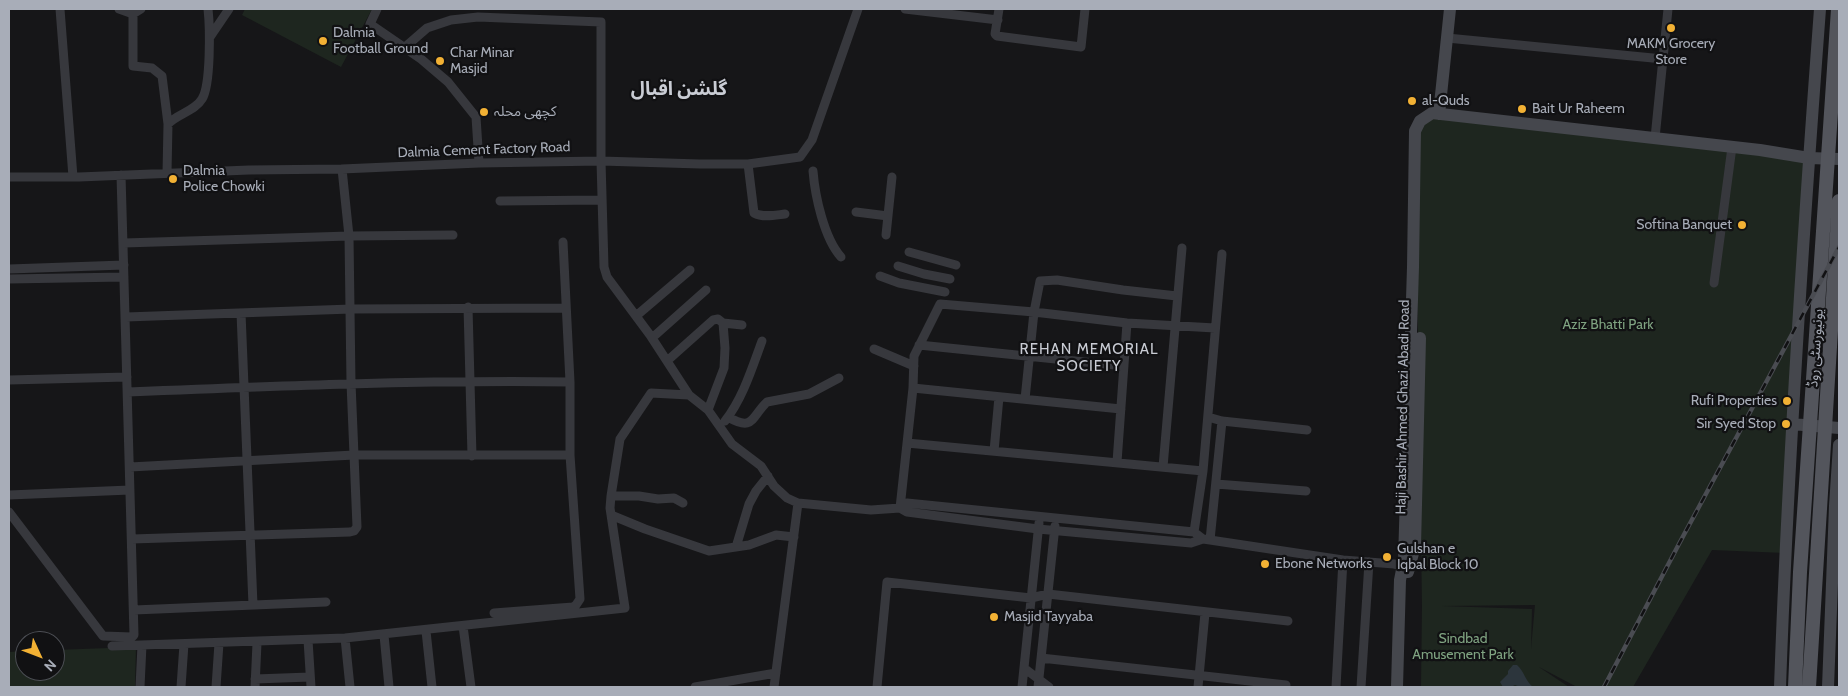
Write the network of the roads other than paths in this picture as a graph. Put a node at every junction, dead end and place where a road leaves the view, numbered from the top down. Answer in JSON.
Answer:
{"nodes":[{"id":1,"x":60,"y":9,"type":"edge"},
{"id":2,"x":119,"y":9,"type":"edge"},
{"id":3,"x":208,"y":9,"type":"edge"},
{"id":4,"x":229,"y":9,"type":"edge"},
{"id":5,"x":377,"y":9,"type":"edge"},
{"id":6,"x":858,"y":9,"type":"edge"},
{"id":7,"x":905,"y":9,"type":"edge"},
{"id":8,"x":999,"y":9,"type":"edge"},
{"id":9,"x":1085,"y":9,"type":"edge"},
{"id":10,"x":1450,"y":9,"type":"edge"},
{"id":11,"x":1668,"y":9,"type":"edge"},
{"id":12,"x":1820,"y":9,"type":"edge"},
{"id":13,"x":1838,"y":9,"type":"edge"},
{"id":14,"x":137,"y":11,"type":"edge"},
{"id":15,"x":475,"y":13,"type":"edge"},
{"id":16,"x":998,"y":20,"type":"junction"},
{"id":17,"x":210,"y":37,"type":"junction"},
{"id":18,"x":1447,"y":38,"type":"junction"},
{"id":19,"x":404,"y":48,"type":"junction"},
{"id":20,"x":1663,"y":59,"type":"junction"},
{"id":21,"x":1439,"y":114,"type":"junction"},
{"id":22,"x":168,"y":124,"type":"junction"},
{"id":23,"x":1655,"y":138,"type":"junction"},
{"id":24,"x":1732,"y":147,"type":"junction"},
{"id":25,"x":1809,"y":158,"type":"junction"},
{"id":26,"x":1839,"y":159,"type":"edge"},
{"id":27,"x":601,"y":161,"type":"junction"},
{"id":28,"x":479,"y":162,"type":"junction"},
{"id":29,"x":748,"y":164,"type":"junction"},
{"id":30,"x":342,"y":169,"type":"junction"},
{"id":31,"x":813,"y":171,"type":"dead end"},
{"id":32,"x":167,"y":173,"type":"junction"},
{"id":33,"x":121,"y":175,"type":"junction"},
{"id":34,"x":73,"y":176,"type":"junction"},
{"id":35,"x":9,"y":177,"type":"edge"},
{"id":36,"x":892,"y":177,"type":"dead end"},
{"id":37,"x":602,"y":200,"type":"junction"},
{"id":38,"x":1839,"y":200,"type":"edge"},
{"id":39,"x":500,"y":201,"type":"dead end"},
{"id":40,"x":856,"y":212,"type":"dead end"},
{"id":41,"x":786,"y":214,"type":"dead end"},
{"id":42,"x":888,"y":216,"type":"junction"},
{"id":43,"x":452,"y":235,"type":"dead end"},
{"id":44,"x":886,"y":235,"type":"dead end"},
{"id":45,"x":349,"y":236,"type":"junction"},
{"id":46,"x":563,"y":242,"type":"dead end"},
{"id":47,"x":124,"y":243,"type":"junction"},
{"id":48,"x":1182,"y":248,"type":"dead end"},
{"id":49,"x":910,"y":252,"type":"dead end"},
{"id":50,"x":1222,"y":254,"type":"dead end"},
{"id":51,"x":841,"y":256,"type":"dead end"},
{"id":52,"x":124,"y":265,"type":"junction"},
{"id":53,"x":85,"y":266,"type":"junction"},
{"id":54,"x":898,"y":266,"type":"dead end"},
{"id":55,"x":956,"y":266,"type":"dead end"},
{"id":56,"x":9,"y":269,"type":"edge"},
{"id":57,"x":690,"y":270,"type":"dead end"},
{"id":58,"x":880,"y":276,"type":"dead end"},
{"id":59,"x":124,"y":277,"type":"junction"},
{"id":60,"x":84,"y":278,"type":"junction"},
{"id":61,"x":9,"y":279,"type":"edge"},
{"id":62,"x":950,"y":279,"type":"dead end"},
{"id":63,"x":1714,"y":282,"type":"dead end"},
{"id":64,"x":706,"y":290,"type":"dead end"},
{"id":65,"x":945,"y":292,"type":"dead end"},
{"id":66,"x":1177,"y":296,"type":"junction"},
{"id":67,"x":468,"y":307,"type":"junction"},
{"id":68,"x":566,"y":308,"type":"junction"},
{"id":69,"x":351,"y":309,"type":"junction"},
{"id":70,"x":1034,"y":312,"type":"junction"},
{"id":71,"x":240,"y":313,"type":"junction"},
{"id":72,"x":636,"y":316,"type":"junction"},
{"id":73,"x":126,"y":317,"type":"junction"},
{"id":74,"x":723,"y":323,"type":"junction"},
{"id":75,"x":1127,"y":323,"type":"junction"},
{"id":76,"x":742,"y":325,"type":"dead end"},
{"id":77,"x":1175,"y":326,"type":"junction"},
{"id":78,"x":1215,"y":328,"type":"junction"},
{"id":79,"x":652,"y":338,"type":"junction"},
{"id":80,"x":762,"y":341,"type":"dead end"},
{"id":81,"x":920,"y":345,"type":"junction"},
{"id":82,"x":874,"y":349,"type":"dead end"},
{"id":83,"x":1030,"y":356,"type":"junction"},
{"id":84,"x":666,"y":361,"type":"junction"},
{"id":85,"x":914,"y":366,"type":"junction"},
{"id":86,"x":1124,"y":366,"type":"junction"},
{"id":87,"x":127,"y":377,"type":"junction"},
{"id":88,"x":839,"y":378,"type":"dead end"},
{"id":89,"x":9,"y":380,"type":"edge"},
{"id":90,"x":470,"y":381,"type":"junction"},
{"id":91,"x":570,"y":382,"type":"junction"},
{"id":92,"x":351,"y":383,"type":"junction"},
{"id":93,"x":244,"y":387,"type":"junction"},
{"id":94,"x":913,"y":388,"type":"junction"},
{"id":95,"x":128,"y":392,"type":"junction"},
{"id":96,"x":689,"y":395,"type":"junction"},
{"id":97,"x":999,"y":397,"type":"junction"},
{"id":98,"x":1026,"y":399,"type":"junction"},
{"id":99,"x":1121,"y":409,"type":"junction"},
{"id":100,"x":708,"y":410,"type":"junction"},
{"id":101,"x":728,"y":417,"type":"junction"},
{"id":102,"x":1208,"y":417,"type":"junction"},
{"id":103,"x":1222,"y":421,"type":"junction"},
{"id":104,"x":1792,"y":424,"type":"junction"},
{"id":105,"x":720,"y":427,"type":"junction"},
{"id":106,"x":1839,"y":428,"type":"edge"},
{"id":107,"x":1307,"y":430,"type":"dead end"},
{"id":108,"x":908,"y":443,"type":"junction"},
{"id":109,"x":1839,"y":445,"type":"edge"},
{"id":110,"x":994,"y":451,"type":"junction"},
{"id":111,"x":354,"y":455,"type":"junction"},
{"id":112,"x":570,"y":455,"type":"junction"},
{"id":113,"x":472,"y":456,"type":"junction"},
{"id":114,"x":247,"y":460,"type":"junction"},
{"id":115,"x":1117,"y":462,"type":"junction"},
{"id":116,"x":130,"y":467,"type":"junction"},
{"id":117,"x":1163,"y":467,"type":"junction"},
{"id":118,"x":1203,"y":471,"type":"junction"},
{"id":119,"x":768,"y":476,"type":"junction"},
{"id":120,"x":1216,"y":484,"type":"junction"},
{"id":121,"x":130,"y":490,"type":"junction"},
{"id":122,"x":1306,"y":491,"type":"dead end"},
{"id":123,"x":9,"y":495,"type":"edge"},
{"id":124,"x":611,"y":496,"type":"junction"},
{"id":125,"x":683,"y":503,"type":"dead end"},
{"id":126,"x":798,"y":504,"type":"junction"},
{"id":127,"x":900,"y":508,"type":"junction"},
{"id":128,"x":958,"y":508,"type":"junction"},
{"id":129,"x":9,"y":512,"type":"edge"},
{"id":130,"x":611,"y":515,"type":"junction"},
{"id":131,"x":956,"y":518,"type":"junction"},
{"id":132,"x":1039,"y":518,"type":"junction"},
{"id":133,"x":1055,"y":518,"type":"junction"},
{"id":134,"x":1038,"y":529,"type":"junction"},
{"id":135,"x":1054,"y":530,"type":"junction"},
{"id":136,"x":1194,"y":532,"type":"junction"},
{"id":137,"x":250,"y":534,"type":"junction"},
{"id":138,"x":794,"y":537,"type":"junction"},
{"id":139,"x":132,"y":539,"type":"junction"},
{"id":140,"x":1206,"y":540,"type":"junction"},
{"id":141,"x":736,"y":547,"type":"junction"},
{"id":142,"x":1343,"y":560,"type":"junction"},
{"id":143,"x":1369,"y":562,"type":"junction"},
{"id":144,"x":1405,"y":567,"type":"junction"},
{"id":145,"x":1048,"y":594,"type":"junction"},
{"id":146,"x":1031,"y":598,"type":"junction"},
{"id":147,"x":326,"y":602,"type":"dead end"},
{"id":148,"x":253,"y":605,"type":"junction"},
{"id":149,"x":134,"y":610,"type":"junction"},
{"id":150,"x":494,"y":612,"type":"dead end"},
{"id":151,"x":1205,"y":613,"type":"junction"},
{"id":152,"x":1288,"y":621,"type":"dead end"},
{"id":153,"x":463,"y":626,"type":"junction"},
{"id":154,"x":426,"y":631,"type":"junction"},
{"id":155,"x":384,"y":635,"type":"junction"},
{"id":156,"x":345,"y":638,"type":"junction"},
{"id":157,"x":308,"y":640,"type":"junction"},
{"id":158,"x":219,"y":642,"type":"junction"},
{"id":159,"x":257,"y":642,"type":"junction"},
{"id":160,"x":184,"y":644,"type":"junction"},
{"id":161,"x":142,"y":645,"type":"junction"},
{"id":162,"x":112,"y":646,"type":"dead end"},
{"id":163,"x":1041,"y":658,"type":"junction"},
{"id":164,"x":1024,"y":668,"type":"junction"},
{"id":165,"x":776,"y":673,"type":"junction"},
{"id":166,"x":1199,"y":675,"type":"junction"},
{"id":167,"x":310,"y":677,"type":"junction"},
{"id":168,"x":255,"y":683,"type":"edge"},
{"id":169,"x":1038,"y":683,"type":"edge"},
{"id":170,"x":1286,"y":685,"type":"dead end"},
{"id":171,"x":140,"y":687,"type":"edge"},
{"id":172,"x":180,"y":687,"type":"edge"},
{"id":173,"x":216,"y":687,"type":"edge"},
{"id":174,"x":311,"y":687,"type":"edge"},
{"id":175,"x":350,"y":687,"type":"edge"},
{"id":176,"x":389,"y":687,"type":"edge"},
{"id":177,"x":432,"y":687,"type":"edge"},
{"id":178,"x":471,"y":687,"type":"edge"},
{"id":179,"x":695,"y":687,"type":"edge"},
{"id":180,"x":774,"y":687,"type":"edge"},
{"id":181,"x":877,"y":687,"type":"edge"},
{"id":182,"x":1022,"y":687,"type":"edge"},
{"id":183,"x":1048,"y":687,"type":"edge"},
{"id":184,"x":1198,"y":687,"type":"edge"},
{"id":185,"x":1336,"y":687,"type":"edge"},
{"id":186,"x":1361,"y":687,"type":"edge"},
{"id":187,"x":1398,"y":687,"type":"edge"},
{"id":188,"x":1405,"y":687,"type":"edge"},
{"id":189,"x":1780,"y":687,"type":"edge"},
{"id":190,"x":1795,"y":687,"type":"edge"},
{"id":191,"x":1809,"y":687,"type":"edge"},
{"id":192,"x":1828,"y":687,"type":"edge"}],
"edges":[{"from":1,"to":34,"type":"street"},
{"from":2,"to":14,"type":"street"},
{"from":3,"to":17,"type":"street"},
{"from":4,"to":17,"type":"street"},
{"from":5,"to":19,"type":"street"},
{"from":6,"to":29,"type":"street","name":"Dalmia Cement Factory Road"},
{"from":7,"to":16,"type":"street"},
{"from":8,"to":16,"type":"street"},
{"from":9,"to":16,"type":"street"},
{"from":10,"to":18,"type":"street"},
{"from":11,"to":20,"type":"street"},
{"from":12,"to":25,"type":"street"},
{"from":13,"to":190,"type":"main road","name":"یونیورسٹی روڈ"},
{"from":14,"to":22,"type":"street"},
{"from":15,"to":19,"type":"street"},
{"from":15,"to":27,"type":"street"},
{"from":17,"to":22,"type":"street"},
{"from":18,"to":20,"type":"street"},
{"from":18,"to":21,"type":"street"},
{"from":19,"to":28,"type":"street"},
{"from":20,"to":23,"type":"street"},
{"from":21,"to":23,"type":"street"},
{"from":21,"to":144,"type":"street","name":"Haji Bashir Ahmed Ghazi Abadi Road"},
{"from":22,"to":32,"type":"street"},
{"from":23,"to":24,"type":"street"},
{"from":24,"to":25,"type":"street"},
{"from":24,"to":63,"type":"street"},
{"from":25,"to":26,"type":"street"},
{"from":25,"to":104,"type":"street"},
{"from":27,"to":28,"type":"street","name":"Dalmia Cement Factory Road"},
{"from":27,"to":29,"type":"street","name":"Dalmia Cement Factory Road"},
{"from":27,"to":37,"type":"street"},
{"from":28,"to":30,"type":"street","name":"Dalmia Cement Factory Road"},
{"from":29,"to":41,"type":"street"},
{"from":30,"to":32,"type":"street","name":"Dalmia Cement Factory Road"},
{"from":30,"to":45,"type":"street"},
{"from":31,"to":51,"type":"street"},
{"from":32,"to":33,"type":"street","name":"Dalmia Cement Factory Road"},
{"from":33,"to":34,"type":"street","name":"Dalmia Cement Factory Road"},
{"from":33,"to":47,"type":"street"},
{"from":34,"to":35,"type":"street","name":"Dalmia Cement Factory Road"},
{"from":36,"to":42,"type":"street"},
{"from":37,"to":39,"type":"street"},
{"from":37,"to":72,"type":"street"},
{"from":38,"to":191,"type":"main road","name":"یونیورسٹی روڈ"},
{"from":40,"to":42,"type":"street"},
{"from":42,"to":44,"type":"street"},
{"from":43,"to":45,"type":"street"},
{"from":45,"to":47,"type":"street"},
{"from":45,"to":69,"type":"street"},
{"from":46,"to":68,"type":"street"},
{"from":47,"to":52,"type":"street"},
{"from":48,"to":66,"type":"street"},
{"from":49,"to":55,"type":"street"},
{"from":50,"to":78,"type":"street"},
{"from":52,"to":53,"type":"street"},
{"from":52,"to":59,"type":"street"},
{"from":53,"to":56,"type":"street"},
{"from":53,"to":60,"type":"street"},
{"from":54,"to":62,"type":"street"},
{"from":57,"to":72,"type":"street"},
{"from":58,"to":65,"type":"street"},
{"from":59,"to":60,"type":"street"},
{"from":59,"to":73,"type":"street"},
{"from":60,"to":61,"type":"street"},
{"from":64,"to":79,"type":"street"},
{"from":66,"to":70,"type":"street"},
{"from":66,"to":77,"type":"street"},
{"from":67,"to":68,"type":"street"},
{"from":67,"to":69,"type":"street"},
{"from":67,"to":90,"type":"street"},
{"from":68,"to":91,"type":"street"},
{"from":69,"to":71,"type":"street"},
{"from":69,"to":92,"type":"street"},
{"from":70,"to":75,"type":"street"},
{"from":70,"to":81,"type":"street"},
{"from":70,"to":83,"type":"street"},
{"from":71,"to":73,"type":"street"},
{"from":71,"to":93,"type":"street"},
{"from":72,"to":79,"type":"street"},
{"from":73,"to":87,"type":"street"},
{"from":74,"to":76,"type":"street"},
{"from":74,"to":84,"type":"street"},
{"from":74,"to":100,"type":"street"},
{"from":75,"to":77,"type":"street"},
{"from":75,"to":86,"type":"street"},
{"from":77,"to":78,"type":"street"},
{"from":77,"to":117,"type":"street"},
{"from":78,"to":102,"type":"street"},
{"from":79,"to":84,"type":"street"},
{"from":80,"to":101,"type":"street"},
{"from":81,"to":83,"type":"street"},
{"from":81,"to":85,"type":"street"},
{"from":82,"to":85,"type":"street"},
{"from":83,"to":86,"type":"street"},
{"from":83,"to":98,"type":"street"},
{"from":84,"to":96,"type":"street"},
{"from":85,"to":94,"type":"street"},
{"from":86,"to":99,"type":"street"},
{"from":87,"to":89,"type":"street"},
{"from":87,"to":95,"type":"street"},
{"from":88,"to":101,"type":"street"},
{"from":90,"to":91,"type":"street"},
{"from":90,"to":92,"type":"street"},
{"from":90,"to":113,"type":"street"},
{"from":91,"to":112,"type":"street"},
{"from":92,"to":93,"type":"street"},
{"from":92,"to":111,"type":"street"},
{"from":93,"to":95,"type":"street"},
{"from":93,"to":114,"type":"street"},
{"from":94,"to":97,"type":"street"},
{"from":94,"to":108,"type":"street"},
{"from":95,"to":116,"type":"street"},
{"from":96,"to":100,"type":"street"},
{"from":96,"to":124,"type":"street"},
{"from":97,"to":98,"type":"street"},
{"from":97,"to":110,"type":"street"},
{"from":98,"to":99,"type":"street"},
{"from":99,"to":115,"type":"street"},
{"from":100,"to":105,"type":"street"},
{"from":101,"to":105,"type":"street"},
{"from":102,"to":103,"type":"street"},
{"from":102,"to":118,"type":"street"},
{"from":103,"to":107,"type":"street"},
{"from":103,"to":120,"type":"street"},
{"from":104,"to":106,"type":"street"},
{"from":104,"to":189,"type":"street"},
{"from":105,"to":119,"type":"street"},
{"from":108,"to":110,"type":"street"},
{"from":108,"to":127,"type":"street"},
{"from":109,"to":192,"type":"street"},
{"from":110,"to":115,"type":"street"},
{"from":111,"to":113,"type":"street"},
{"from":111,"to":114,"type":"street"},
{"from":111,"to":137,"type":"street"},
{"from":112,"to":113,"type":"street"},
{"from":112,"to":150,"type":"street"},
{"from":114,"to":116,"type":"street"},
{"from":114,"to":137,"type":"street"},
{"from":115,"to":117,"type":"street"},
{"from":116,"to":121,"type":"street"},
{"from":117,"to":118,"type":"street"},
{"from":118,"to":136,"type":"street"},
{"from":119,"to":126,"type":"street"},
{"from":119,"to":141,"type":"street"},
{"from":120,"to":122,"type":"street"},
{"from":120,"to":140,"type":"street"},
{"from":121,"to":123,"type":"street"},
{"from":121,"to":139,"type":"street"},
{"from":124,"to":125,"type":"street"},
{"from":124,"to":130,"type":"street"},
{"from":126,"to":127,"type":"street"},
{"from":126,"to":138,"type":"street"},
{"from":127,"to":128,"type":"street"},
{"from":127,"to":131,"type":"street"},
{"from":128,"to":131,"type":"street"},
{"from":128,"to":132,"type":"street"},
{"from":129,"to":149,"type":"street"},
{"from":130,"to":141,"type":"street"},
{"from":130,"to":153,"type":"street"},
{"from":131,"to":134,"type":"street"},
{"from":132,"to":133,"type":"street"},
{"from":132,"to":134,"type":"street"},
{"from":133,"to":135,"type":"street"},
{"from":133,"to":136,"type":"street"},
{"from":134,"to":135,"type":"street"},
{"from":134,"to":146,"type":"street"},
{"from":135,"to":140,"type":"street"},
{"from":135,"to":145,"type":"street"},
{"from":136,"to":140,"type":"street"},
{"from":137,"to":139,"type":"street"},
{"from":137,"to":148,"type":"street"},
{"from":138,"to":141,"type":"street"},
{"from":138,"to":165,"type":"street"},
{"from":139,"to":149,"type":"street"},
{"from":140,"to":142,"type":"street"},
{"from":142,"to":143,"type":"street"},
{"from":142,"to":185,"type":"street"},
{"from":143,"to":144,"type":"street"},
{"from":143,"to":186,"type":"street"},
{"from":144,"to":187,"type":"street","name":"Haji Bashir Ahmed Ghazi Abadi Road"},
{"from":144,"to":188,"type":"street","name":"Haji Bashir Ahmed Ghazi Abadi Road"},
{"from":145,"to":146,"type":"street"},
{"from":145,"to":151,"type":"street"},
{"from":145,"to":163,"type":"street"},
{"from":146,"to":164,"type":"street"},
{"from":146,"to":181,"type":"street"},
{"from":147,"to":148,"type":"street"},
{"from":148,"to":149,"type":"street"},
{"from":151,"to":152,"type":"street"},
{"from":151,"to":166,"type":"street"},
{"from":153,"to":154,"type":"street"},
{"from":153,"to":178,"type":"street"},
{"from":154,"to":155,"type":"street"},
{"from":154,"to":177,"type":"street"},
{"from":155,"to":156,"type":"street"},
{"from":155,"to":176,"type":"street"},
{"from":156,"to":157,"type":"street"},
{"from":156,"to":175,"type":"street"},
{"from":157,"to":159,"type":"street"},
{"from":157,"to":167,"type":"street"},
{"from":158,"to":159,"type":"street"},
{"from":158,"to":160,"type":"street"},
{"from":158,"to":173,"type":"street"},
{"from":159,"to":168,"type":"street"},
{"from":160,"to":161,"type":"street"},
{"from":160,"to":172,"type":"street"},
{"from":161,"to":162,"type":"street"},
{"from":161,"to":171,"type":"street"},
{"from":163,"to":166,"type":"street"},
{"from":163,"to":169,"type":"street"},
{"from":164,"to":169,"type":"street"},
{"from":164,"to":182,"type":"street"},
{"from":165,"to":179,"type":"street"},
{"from":165,"to":180,"type":"street"},
{"from":166,"to":170,"type":"street"},
{"from":166,"to":184,"type":"street"},
{"from":167,"to":168,"type":"street"},
{"from":167,"to":174,"type":"street"},
{"from":169,"to":183,"type":"street"}]}
